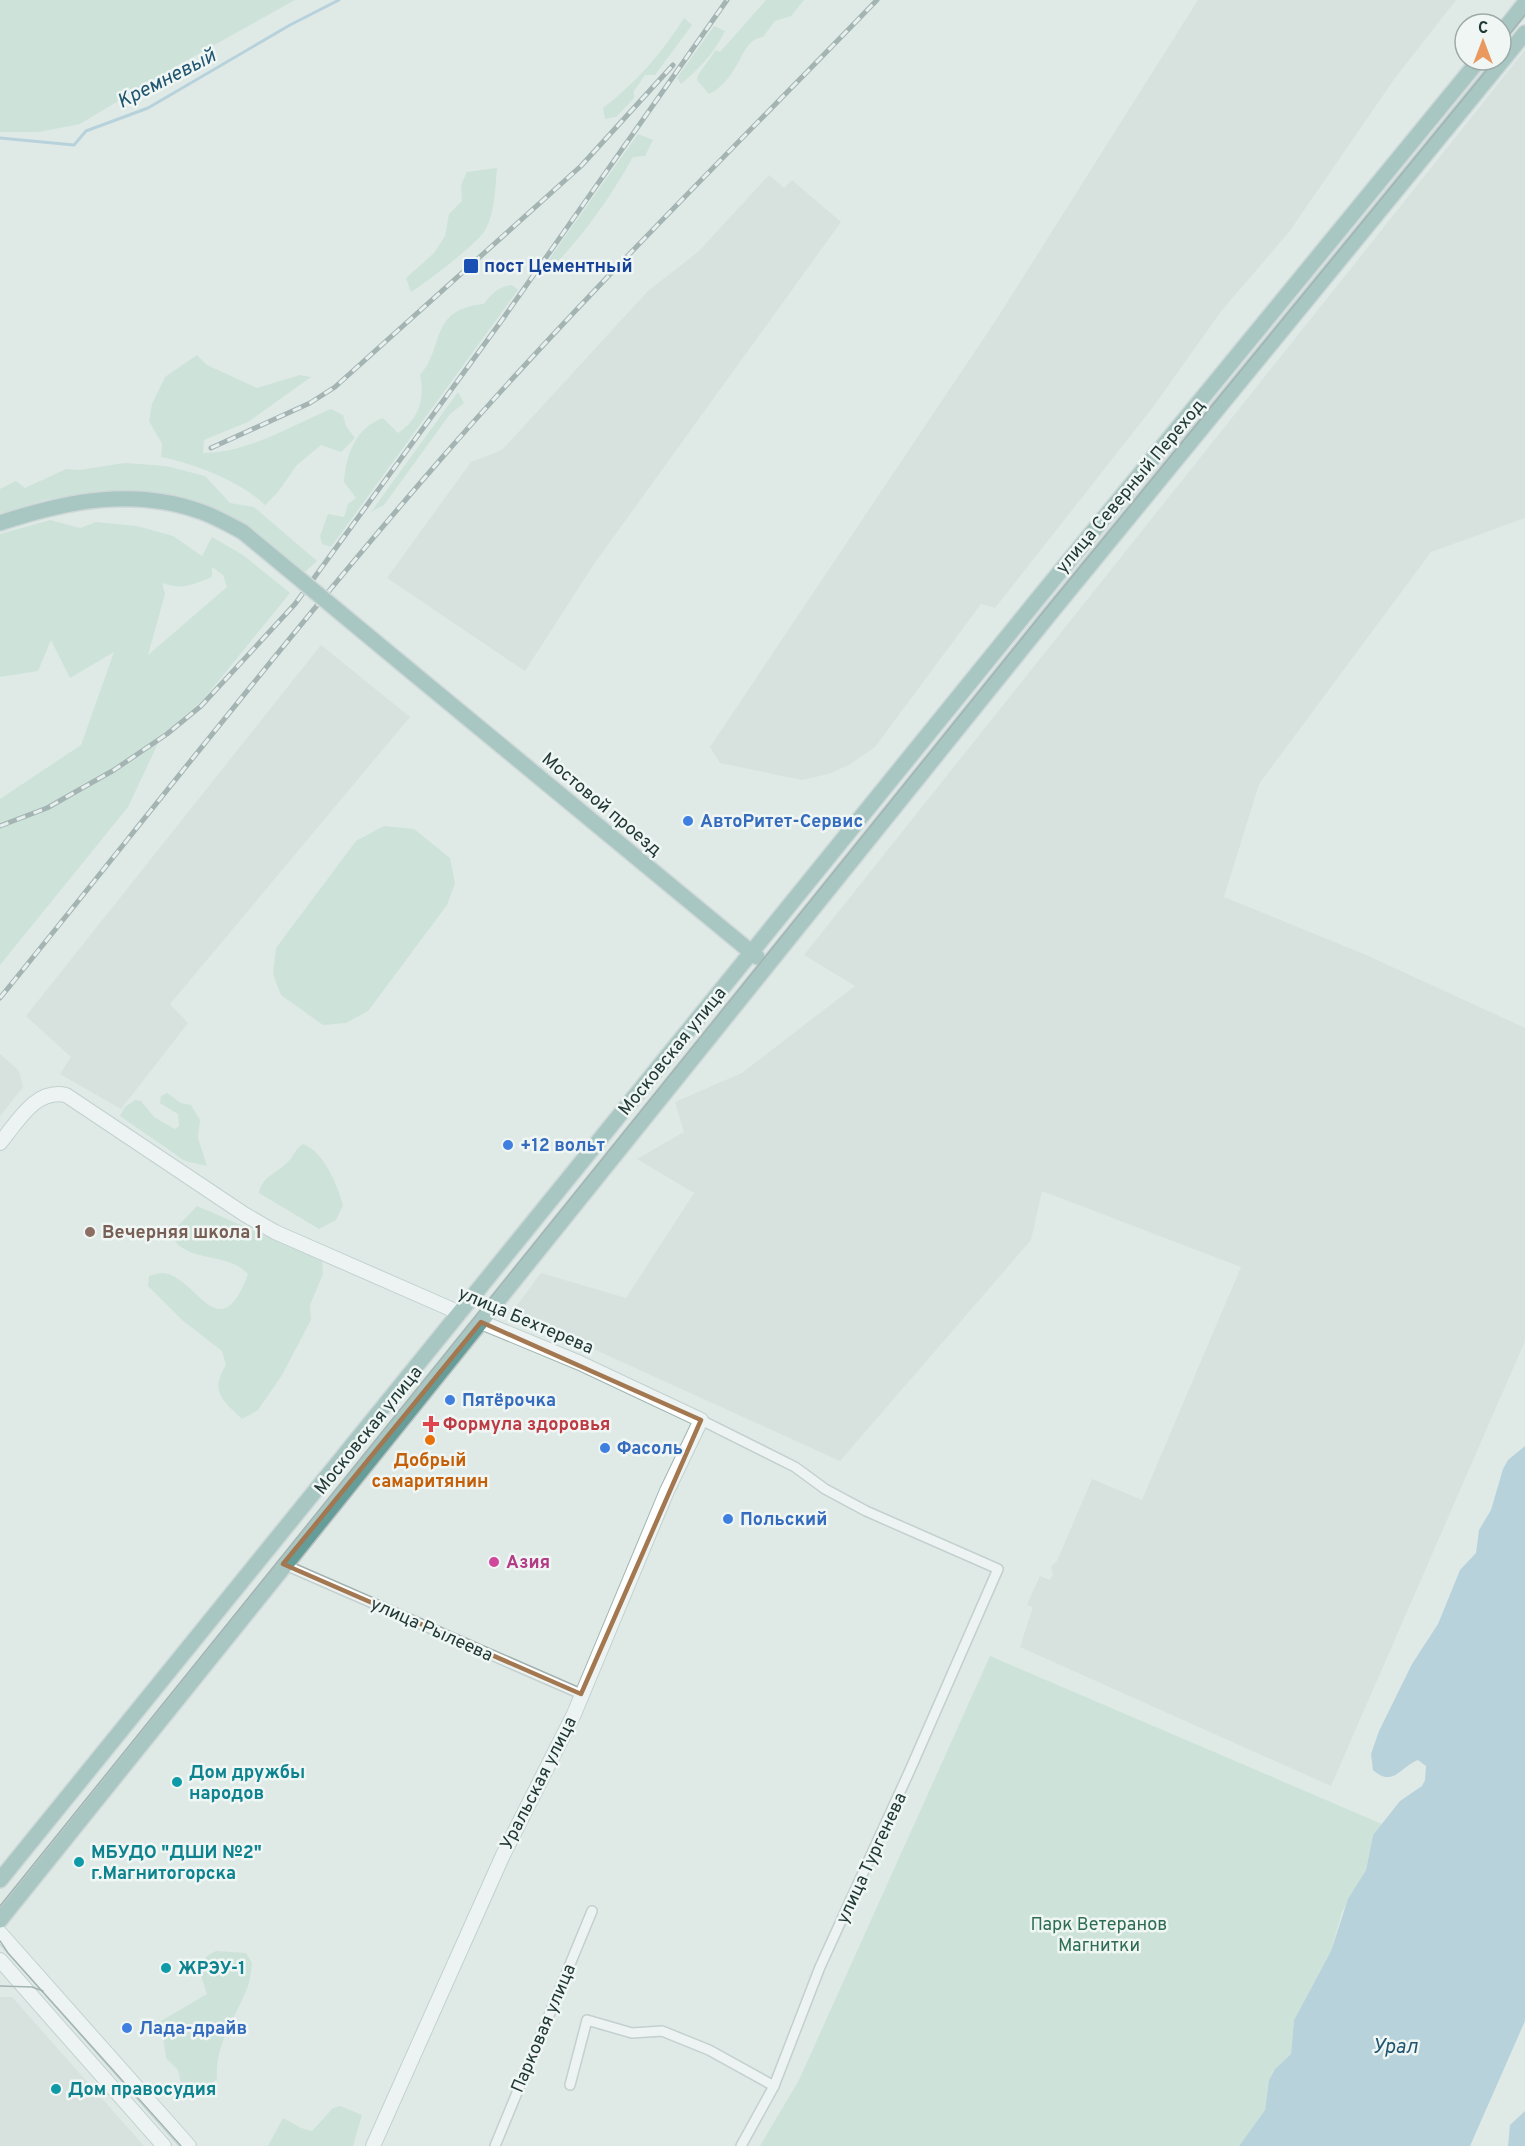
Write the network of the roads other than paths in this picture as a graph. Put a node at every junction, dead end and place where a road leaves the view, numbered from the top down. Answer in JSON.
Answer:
{"nodes":[{"id":1,"x":1525,"y":3,"type":"edge"},
{"id":2,"x":1513,"y":18,"type":"edge"},
{"id":3,"x":1525,"y":33,"type":"edge"},
{"id":4,"x":1469,"y":72,"type":"edge"},
{"id":5,"x":0,"y":523,"type":"edge"},
{"id":6,"x":751,"y":953,"type":"junction"},
{"id":7,"x":767,"y":965,"type":"junction"},
{"id":8,"x":0,"y":1143,"type":"edge"},
{"id":9,"x":460,"y":1313,"type":"junction"},
{"id":10,"x":481,"y":1322,"type":"junction"},
{"id":11,"x":701,"y":1420,"type":"junction"},
{"id":12,"x":284,"y":1564,"type":"junction"},
{"id":13,"x":998,"y":1569,"type":"joint"},
{"id":14,"x":581,"y":1694,"type":"junction"},
{"id":15,"x":0,"y":1880,"type":"edge"},
{"id":16,"x":592,"y":1911,"type":"dead end"},
{"id":17,"x":0,"y":1920,"type":"edge"},
{"id":18,"x":0,"y":1933,"type":"edge"},
{"id":19,"x":0,"y":1960,"type":"edge"},
{"id":20,"x":570,"y":2085,"type":"dead end"},
{"id":21,"x":774,"y":2086,"type":"junction"},
{"id":22,"x":164,"y":2146,"type":"edge"},
{"id":23,"x":189,"y":2146,"type":"edge"},
{"id":24,"x":373,"y":2146,"type":"edge"},
{"id":25,"x":495,"y":2146,"type":"edge"},
{"id":26,"x":741,"y":2146,"type":"edge"}],
"edges":[{"from":1,"to":2,"type":"main road"},
{"from":3,"to":7,"type":"main road","name":"улица Северный Переход"},
{"from":4,"to":6,"type":"main road","name":"улица Северный Переход"},
{"from":5,"to":6,"type":"main road","name":"Мостовой проезд","bridge":true},
{"from":6,"to":7,"type":"main road","name":"Мостовой проезд"},
{"from":6,"to":9,"type":"main road","name":"Московская улица"},
{"from":7,"to":10,"type":"main road","name":"Московская улица"},
{"from":8,"to":9,"type":"street","name":"улица Бехтерева"},
{"from":9,"to":10,"type":"main road","name":"улица Бехтерева"},
{"from":9,"to":15,"type":"main road","name":"Московская улица"},
{"from":10,"to":11,"type":"street","name":"улица Бехтерева"},
{"from":10,"to":12,"type":"main road","name":"Московская улица"},
{"from":11,"to":13,"type":"street","name":"улица Бехтерева"},
{"from":11,"to":14,"type":"street","name":"Уральская улица"},
{"from":12,"to":14,"type":"street","name":"улица Рылеева"},
{"from":12,"to":17,"type":"main road","name":"Московская улица"},
{"from":13,"to":21,"type":"street","name":"улица Тургенева"},
{"from":14,"to":24,"type":"street","name":"Уральская улица"},
{"from":16,"to":25,"type":"street","name":"Парковая улица"},
{"from":18,"to":23,"type":"street"},
{"from":19,"to":22,"type":"street"},
{"from":20,"to":21,"type":"street"},
{"from":21,"to":26,"type":"street","name":"улица Тургенева"}]}
